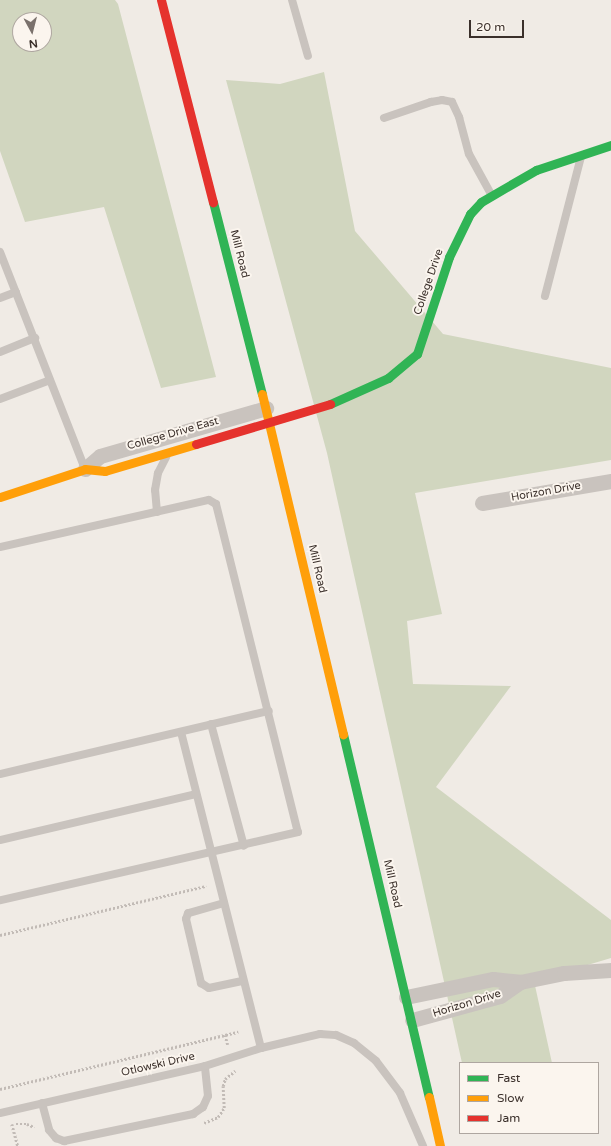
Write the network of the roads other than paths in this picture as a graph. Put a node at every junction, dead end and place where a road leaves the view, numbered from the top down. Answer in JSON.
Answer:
{"nodes":[{"id":1,"x":161,"y":0,"type":"edge"},
{"id":2,"x":292,"y":0,"type":"edge"},
{"id":3,"x":308,"y":56,"type":"dead end"},
{"id":4,"x":384,"y":118,"type":"dead end"},
{"id":5,"x":611,"y":145,"type":"edge"},
{"id":6,"x":582,"y":154,"type":"junction"},
{"id":7,"x":491,"y":195,"type":"junction"},
{"id":8,"x":0,"y":252,"type":"edge"},
{"id":9,"x":16,"y":292,"type":"junction"},
{"id":10,"x":545,"y":296,"type":"dead end"},
{"id":11,"x":0,"y":298,"type":"edge"},
{"id":12,"x":35,"y":338,"type":"junction"},
{"id":13,"x":0,"y":352,"type":"edge"},
{"id":14,"x":50,"y":380,"type":"junction"},
{"id":15,"x":0,"y":398,"type":"edge"},
{"id":16,"x":266,"y":408,"type":"junction"},
{"id":17,"x":270,"y":424,"type":"junction"},
{"id":18,"x":126,"y":448,"type":"junction"},
{"id":19,"x":168,"y":453,"type":"junction"},
{"id":20,"x":130,"y":463,"type":"junction"},
{"id":21,"x":86,"y":469,"type":"junction"},
{"id":22,"x":611,"y":482,"type":"edge"},
{"id":23,"x":0,"y":497,"type":"edge"},
{"id":24,"x":482,"y":503,"type":"dead end"},
{"id":25,"x":157,"y":512,"type":"junction"},
{"id":26,"x":0,"y":547,"type":"edge"},
{"id":27,"x":269,"y":711,"type":"junction"},
{"id":28,"x":211,"y":724,"type":"junction"},
{"id":29,"x":181,"y":732,"type":"junction"},
{"id":30,"x":0,"y":774,"type":"edge"},
{"id":31,"x":196,"y":794,"type":"junction"},
{"id":32,"x":0,"y":840,"type":"edge"},
{"id":33,"x":244,"y":846,"type":"junction"},
{"id":34,"x":210,"y":852,"type":"junction"},
{"id":35,"x":0,"y":900,"type":"edge"},
{"id":36,"x":224,"y":903,"type":"junction"},
{"id":37,"x":611,"y":970,"type":"edge"},
{"id":38,"x":243,"y":981,"type":"junction"},
{"id":39,"x":520,"y":982,"type":"junction"},
{"id":40,"x":406,"y":997,"type":"junction"},
{"id":41,"x":412,"y":1020,"type":"junction"},
{"id":42,"x":261,"y":1048,"type":"junction"},
{"id":43,"x":206,"y":1066,"type":"junction"},
{"id":44,"x":42,"y":1103,"type":"junction"},
{"id":45,"x":0,"y":1113,"type":"edge"},
{"id":46,"x":424,"y":1146,"type":"edge"},
{"id":47,"x":440,"y":1146,"type":"edge"}],
"edges":[{"from":1,"to":16,"type":"street","name":"Mill Road"},
{"from":2,"to":3,"type":"lane"},
{"from":4,"to":7,"type":"lane"},
{"from":5,"to":6,"type":"street","name":"College Drive"},
{"from":6,"to":7,"type":"street","name":"College Drive"},
{"from":6,"to":10,"type":"lane"},
{"from":7,"to":17,"type":"street","name":"College Drive"},
{"from":8,"to":9,"type":"lane"},
{"from":9,"to":11,"type":"lane"},
{"from":9,"to":12,"type":"lane"},
{"from":12,"to":13,"type":"lane"},
{"from":12,"to":14,"type":"lane"},
{"from":14,"to":15,"type":"lane"},
{"from":14,"to":21,"type":"lane"},
{"from":16,"to":17,"type":"street","name":"Mill Road"},
{"from":16,"to":18,"type":"street","name":"College Drive East"},
{"from":17,"to":19,"type":"street","name":"College Drive East"},
{"from":17,"to":40,"type":"street","name":"Mill Road"},
{"from":18,"to":20,"type":"lane"},
{"from":18,"to":21,"type":"street","name":"College Drive East"},
{"from":19,"to":20,"type":"street","name":"College Drive East"},
{"from":19,"to":25,"type":"lane"},
{"from":20,"to":21,"type":"street","name":"College Drive East"},
{"from":21,"to":23,"type":"street","name":"College Drive East"},
{"from":22,"to":24,"type":"street","name":"Horizon Drive"},
{"from":25,"to":26,"type":"lane"},
{"from":25,"to":27,"type":"lane"},
{"from":27,"to":28,"type":"lane"},
{"from":27,"to":33,"type":"lane"},
{"from":28,"to":29,"type":"lane"},
{"from":28,"to":33,"type":"lane"},
{"from":29,"to":30,"type":"lane"},
{"from":29,"to":31,"type":"lane"},
{"from":31,"to":32,"type":"lane"},
{"from":31,"to":34,"type":"lane"},
{"from":33,"to":34,"type":"lane"},
{"from":34,"to":35,"type":"lane"},
{"from":34,"to":36,"type":"lane"},
{"from":36,"to":38,"type":"lane"},
{"from":36,"to":38,"type":"lane"},
{"from":37,"to":39,"type":"street","name":"Horizon Drive"},
{"from":38,"to":42,"type":"lane"},
{"from":39,"to":40,"type":"street","name":"Horizon Drive"},
{"from":39,"to":41,"type":"street","name":"Horizon Drive"},
{"from":40,"to":41,"type":"street","name":"Mill Road"},
{"from":41,"to":47,"type":"street","name":"Mill Road"},
{"from":42,"to":43,"type":"lane","name":"Otlowski Drive"},
{"from":42,"to":46,"type":"lane","name":"Otlowski Drive"},
{"from":43,"to":44,"type":"lane","name":"Otlowski Drive"},
{"from":43,"to":44,"type":"lane"},
{"from":44,"to":45,"type":"lane","name":"Otlowski Drive"}]}
